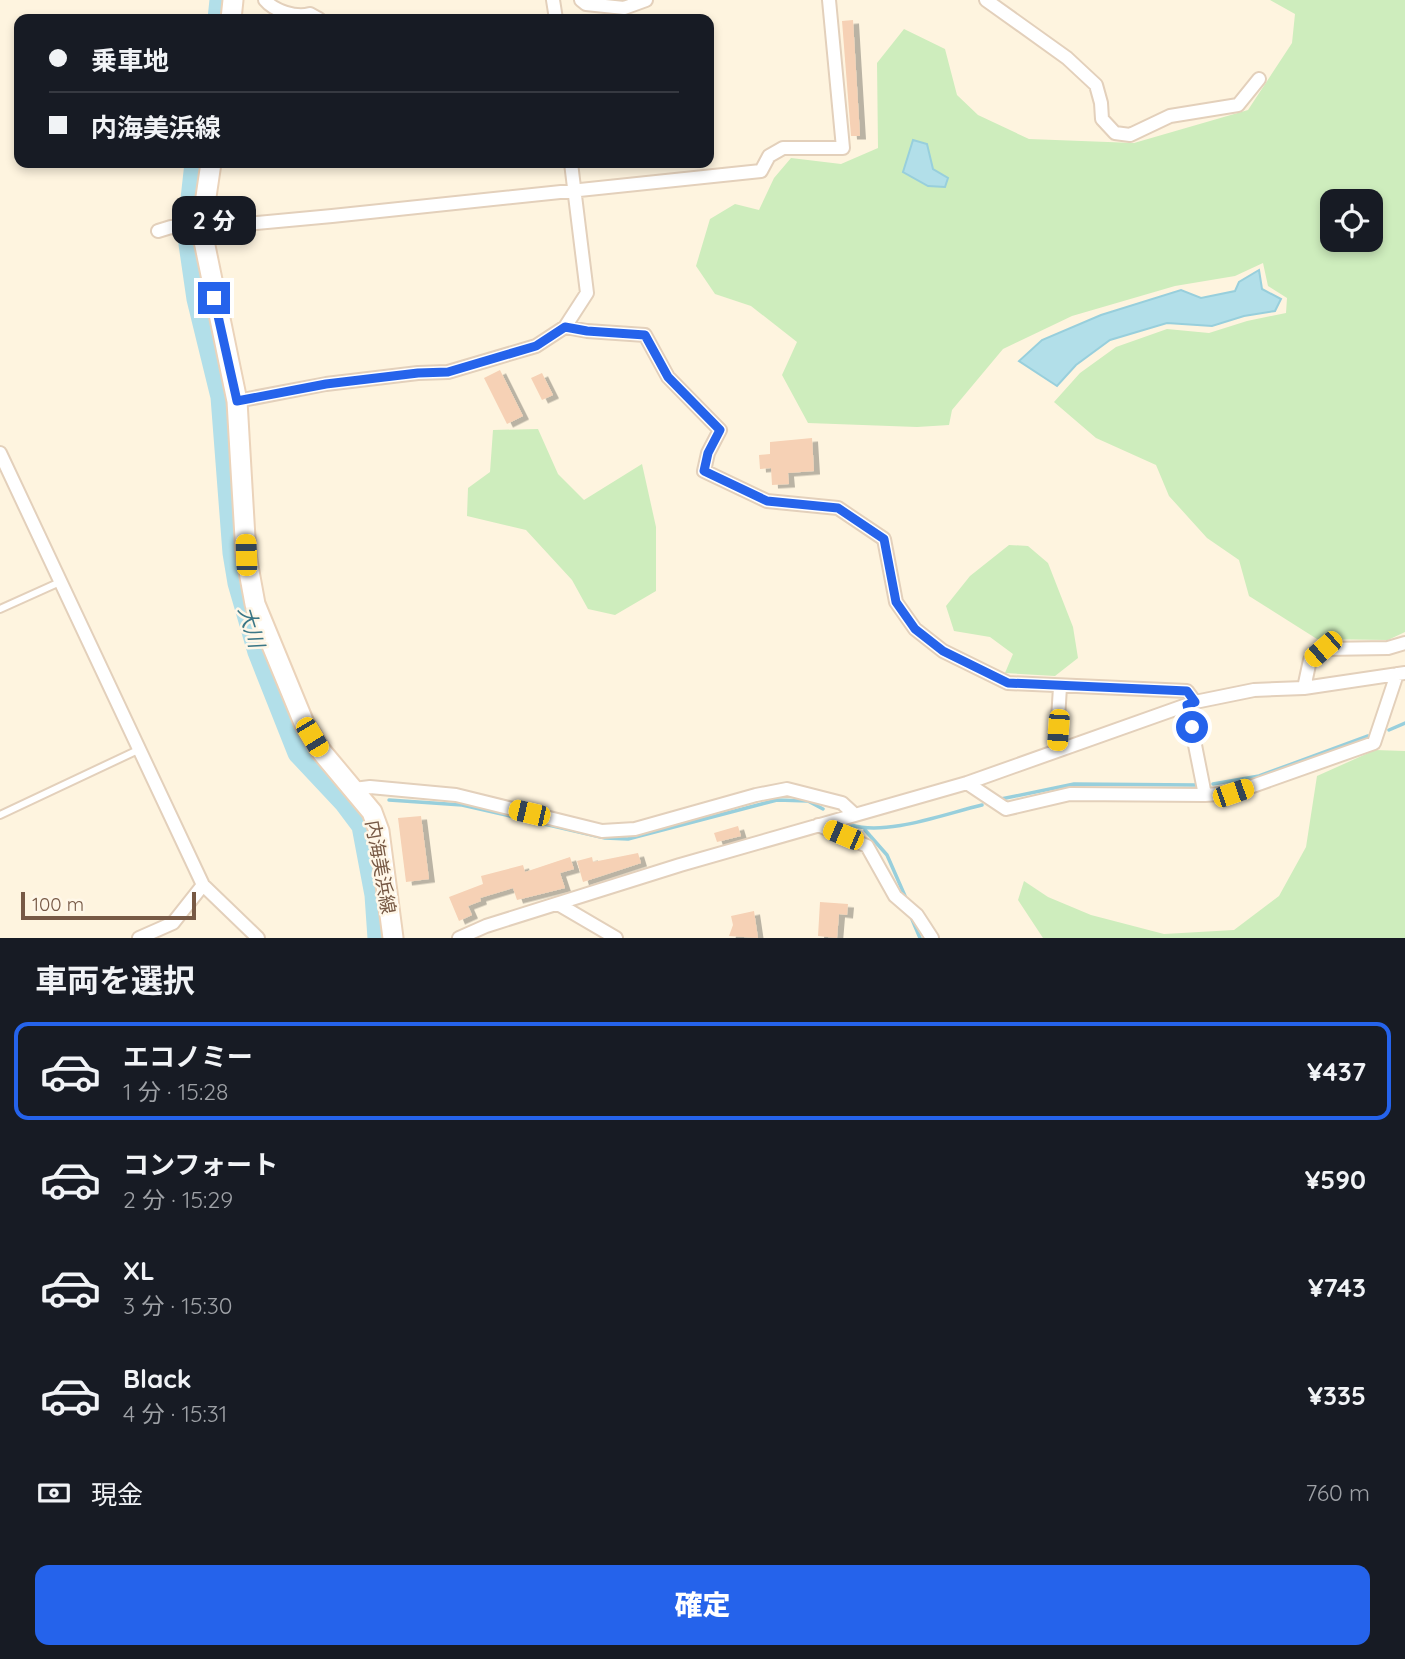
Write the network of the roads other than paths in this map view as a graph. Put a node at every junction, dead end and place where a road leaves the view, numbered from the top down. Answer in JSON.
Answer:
{"nodes":[{"id":1,"x":265,"y":0,"type":"edge"},
{"id":2,"x":582,"y":0,"type":"edge"},
{"id":3,"x":646,"y":0,"type":"edge"},
{"id":4,"x":829,"y":0,"type":"edge"},
{"id":5,"x":986,"y":0,"type":"edge"},
{"id":6,"x":293,"y":14,"type":"edge"},
{"id":7,"x":1259,"y":79,"type":"dead end"},
{"id":8,"x":210,"y":168,"type":"edge"},
{"id":9,"x":572,"y":168,"type":"edge"},
{"id":10,"x":574,"y":190,"type":"junction"},
{"id":11,"x":203,"y":228,"type":"junction"},
{"id":12,"x":158,"y":230,"type":"dead end"},
{"id":13,"x":565,"y":327,"type":"junction"},
{"id":14,"x":237,"y":401,"type":"junction"},
{"id":15,"x":0,"y":453,"type":"edge"},
{"id":16,"x":60,"y":582,"type":"junction"},
{"id":17,"x":0,"y":609,"type":"edge"},
{"id":18,"x":1405,"y":643,"type":"edge"},
{"id":19,"x":1401,"y":674,"type":"edge"},
{"id":20,"x":1060,"y":687,"type":"junction"},
{"id":21,"x":1304,"y":688,"type":"junction"},
{"id":22,"x":1191,"y":704,"type":"junction"},
{"id":23,"x":138,"y":750,"type":"junction"},
{"id":24,"x":1056,"y":751,"type":"junction"},
{"id":25,"x":967,"y":783,"type":"junction"},
{"id":26,"x":354,"y":789,"type":"junction"},
{"id":27,"x":1205,"y":795,"type":"junction"},
{"id":28,"x":854,"y":814,"type":"junction"},
{"id":29,"x":0,"y":815,"type":"edge"},
{"id":30,"x":818,"y":825,"type":"junction"},
{"id":31,"x":203,"y":885,"type":"junction"},
{"id":32,"x":558,"y":904,"type":"junction"},
{"id":33,"x":139,"y":938,"type":"edge"},
{"id":34,"x":258,"y":938,"type":"edge"},
{"id":35,"x":393,"y":938,"type":"edge"},
{"id":36,"x":459,"y":938,"type":"edge"},
{"id":37,"x":616,"y":938,"type":"edge"},
{"id":38,"x":932,"y":938,"type":"edge"}],
"edges":[{"from":1,"to":6,"type":"street"},
{"from":2,"to":3,"type":"street"},
{"from":4,"to":10,"type":"street"},
{"from":5,"to":7,"type":"street"},
{"from":8,"to":11,"type":"main road","name":"内海美浜線"},
{"from":9,"to":10,"type":"street"},
{"from":10,"to":11,"type":"street"},
{"from":10,"to":13,"type":"street"},
{"from":11,"to":12,"type":"street"},
{"from":11,"to":14,"type":"main road","name":"内海美浜線"},
{"from":13,"to":14,"type":"street"},
{"from":13,"to":20,"type":"street"},
{"from":14,"to":26,"type":"main road","name":"内海美浜線"},
{"from":15,"to":16,"type":"street"},
{"from":16,"to":17,"type":"lane"},
{"from":16,"to":23,"type":"street"},
{"from":18,"to":21,"type":"street"},
{"from":19,"to":21,"type":"street"},
{"from":19,"to":27,"type":"street"},
{"from":20,"to":22,"type":"street"},
{"from":20,"to":24,"type":"street"},
{"from":21,"to":22,"type":"street"},
{"from":22,"to":24,"type":"street"},
{"from":22,"to":27,"type":"street"},
{"from":23,"to":29,"type":"lane"},
{"from":23,"to":31,"type":"street"},
{"from":24,"to":25,"type":"street"},
{"from":25,"to":27,"type":"street"},
{"from":25,"to":28,"type":"street"},
{"from":26,"to":28,"type":"street"},
{"from":26,"to":35,"type":"main road","name":"内海美浜線"},
{"from":28,"to":30,"type":"street"},
{"from":30,"to":32,"type":"street"},
{"from":30,"to":38,"type":"street"},
{"from":31,"to":33,"type":"street"},
{"from":31,"to":34,"type":"street"},
{"from":32,"to":36,"type":"street"},
{"from":32,"to":37,"type":"street"}]}
